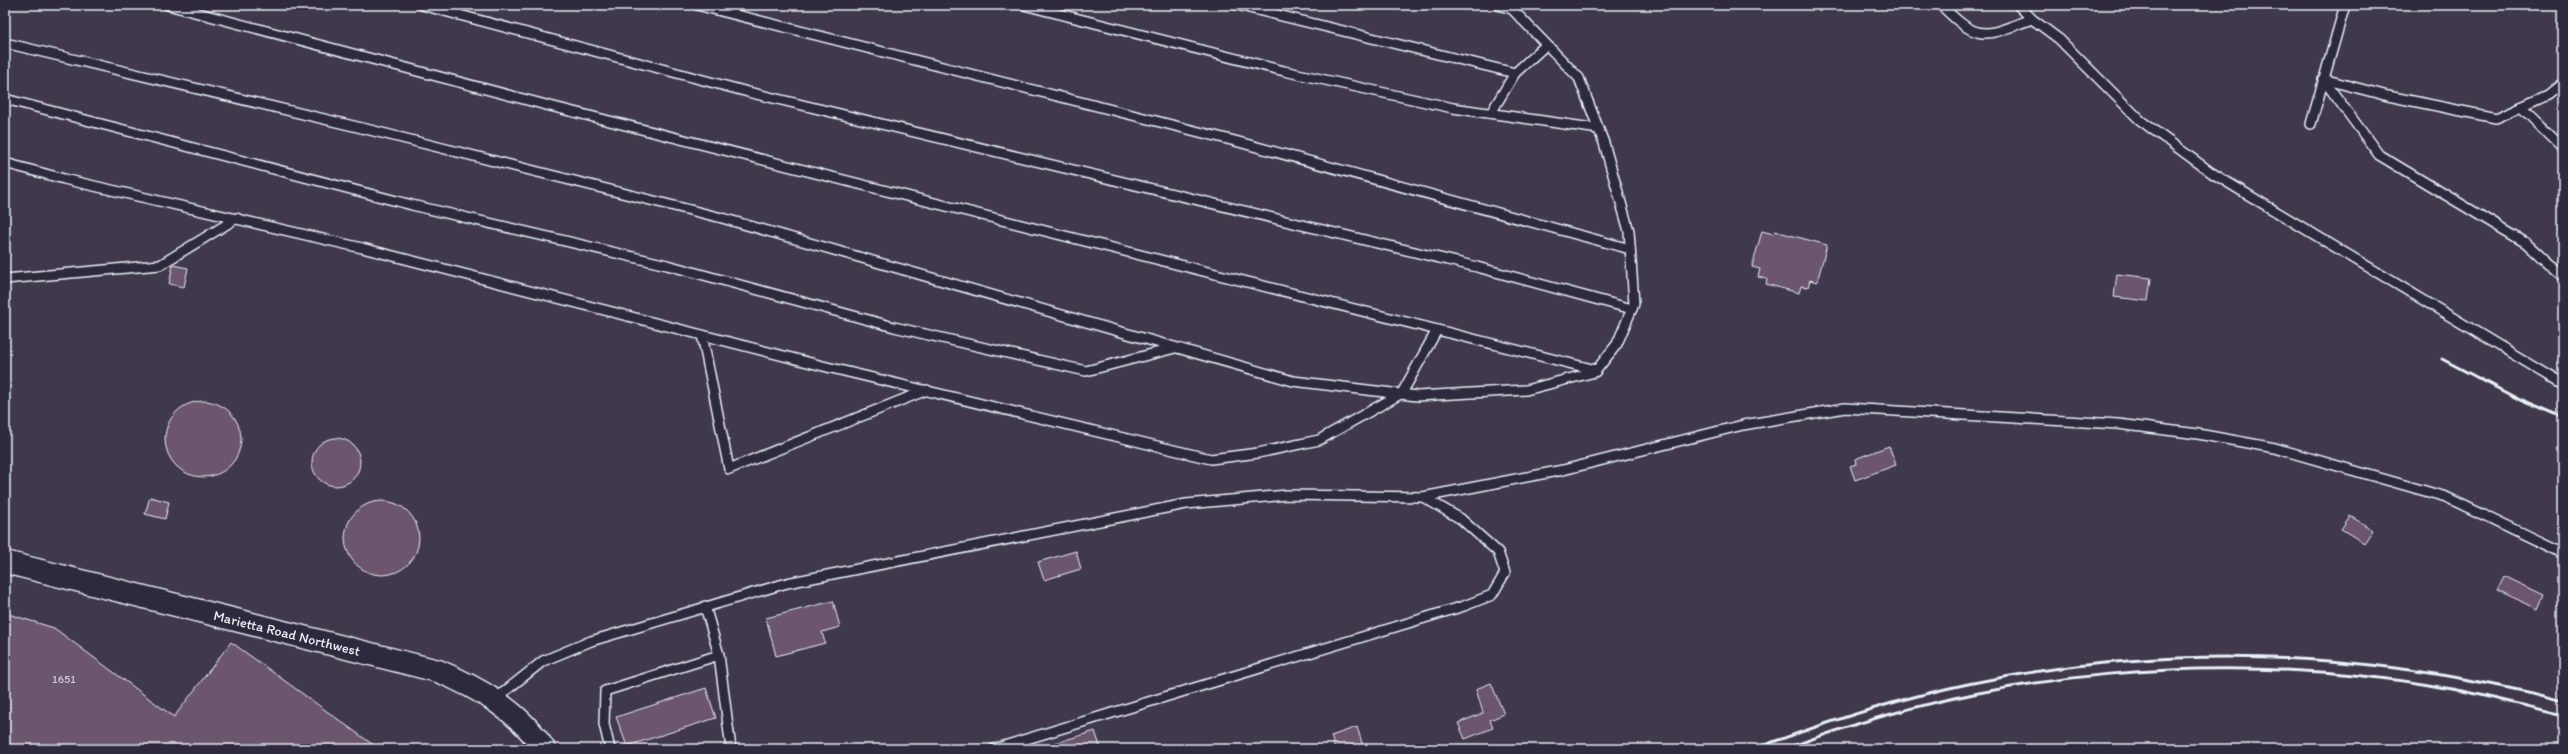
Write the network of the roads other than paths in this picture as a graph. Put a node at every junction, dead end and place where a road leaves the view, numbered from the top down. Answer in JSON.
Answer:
{"nodes":[{"id":1,"x":168,"y":5,"type":"edge"},
{"id":2,"x":422,"y":5,"type":"edge"},
{"id":3,"x":697,"y":5,"type":"edge"},
{"id":4,"x":1024,"y":5,"type":"edge"},
{"id":5,"x":1236,"y":5,"type":"edge"},
{"id":6,"x":1498,"y":5,"type":"edge"},
{"id":7,"x":1941,"y":5,"type":"edge"},
{"id":8,"x":2018,"y":5,"type":"edge"},
{"id":9,"x":2345,"y":5,"type":"edge"},
{"id":10,"x":2032,"y":19,"type":"junction"},
{"id":11,"x":5,"y":43,"type":"edge"},
{"id":12,"x":1546,"y":45,"type":"junction"},
{"id":13,"x":1515,"y":73,"type":"junction"},
{"id":14,"x":2323,"y":80,"type":"junction"},
{"id":15,"x":2563,"y":83,"type":"edge"},
{"id":16,"x":5,"y":99,"type":"edge"},
{"id":17,"x":2521,"y":107,"type":"junction"},
{"id":18,"x":1490,"y":113,"type":"junction"},
{"id":19,"x":2311,"y":124,"type":"dead end"},
{"id":20,"x":1599,"y":129,"type":"junction"},
{"id":21,"x":2563,"y":148,"type":"edge"},
{"id":22,"x":5,"y":163,"type":"edge"},
{"id":23,"x":237,"y":218,"type":"junction"},
{"id":24,"x":1630,"y":249,"type":"junction"},
{"id":25,"x":5,"y":278,"type":"edge"},
{"id":26,"x":2563,"y":278,"type":"edge"},
{"id":27,"x":1632,"y":309,"type":"junction"},
{"id":28,"x":1437,"y":330,"type":"junction"},
{"id":29,"x":702,"y":335,"type":"junction"},
{"id":30,"x":1176,"y":348,"type":"junction"},
{"id":31,"x":1596,"y":370,"type":"junction"},
{"id":32,"x":2563,"y":384,"type":"edge"},
{"id":33,"x":927,"y":390,"type":"junction"},
{"id":34,"x":1402,"y":394,"type":"junction"},
{"id":35,"x":1423,"y":496,"type":"junction"},
{"id":36,"x":2563,"y":553,"type":"edge"},
{"id":37,"x":5,"y":562,"type":"edge"},
{"id":38,"x":705,"y":606,"type":"junction"},
{"id":39,"x":719,"y":654,"type":"junction"},
{"id":40,"x":494,"y":700,"type":"junction"},
{"id":41,"x":544,"y":749,"type":"edge"},
{"id":42,"x":610,"y":749,"type":"edge"},
{"id":43,"x":731,"y":749,"type":"edge"},
{"id":44,"x":994,"y":749,"type":"edge"}],
"edges":[{"from":1,"to":28,"type":"lane"},
{"from":2,"to":27,"type":"lane"},
{"from":3,"to":24,"type":"lane"},
{"from":4,"to":18,"type":"lane"},
{"from":5,"to":13,"type":"lane"},
{"from":6,"to":12,"type":"lane"},
{"from":7,"to":10,"type":"lane"},
{"from":8,"to":10,"type":"lane"},
{"from":9,"to":14,"type":"lane"},
{"from":10,"to":32,"type":"lane"},
{"from":11,"to":30,"type":"lane"},
{"from":12,"to":13,"type":"lane"},
{"from":12,"to":20,"type":"lane"},
{"from":13,"to":18,"type":"lane"},
{"from":14,"to":17,"type":"lane"},
{"from":14,"to":19,"type":"lane"},
{"from":14,"to":26,"type":"lane"},
{"from":15,"to":17,"type":"lane"},
{"from":16,"to":30,"type":"lane"},
{"from":17,"to":21,"type":"lane"},
{"from":18,"to":20,"type":"lane"},
{"from":20,"to":24,"type":"lane"},
{"from":22,"to":23,"type":"lane"},
{"from":23,"to":25,"type":"lane"},
{"from":23,"to":29,"type":"lane"},
{"from":24,"to":27,"type":"lane"},
{"from":27,"to":31,"type":"lane"},
{"from":28,"to":31,"type":"lane"},
{"from":28,"to":34,"type":"lane"},
{"from":29,"to":33,"type":"lane"},
{"from":29,"to":33,"type":"lane"},
{"from":30,"to":34,"type":"lane"},
{"from":31,"to":34,"type":"lane"},
{"from":33,"to":34,"type":"lane"},
{"from":35,"to":36,"type":"lane"},
{"from":35,"to":38,"type":"lane"},
{"from":35,"to":44,"type":"lane"},
{"from":37,"to":40,"type":"street","name":"Marietta Road Northwest"},
{"from":38,"to":39,"type":"lane"},
{"from":38,"to":40,"type":"lane"},
{"from":39,"to":42,"type":"lane"},
{"from":39,"to":43,"type":"lane"},
{"from":40,"to":41,"type":"street","name":"Marietta Road Northwest"}]}
